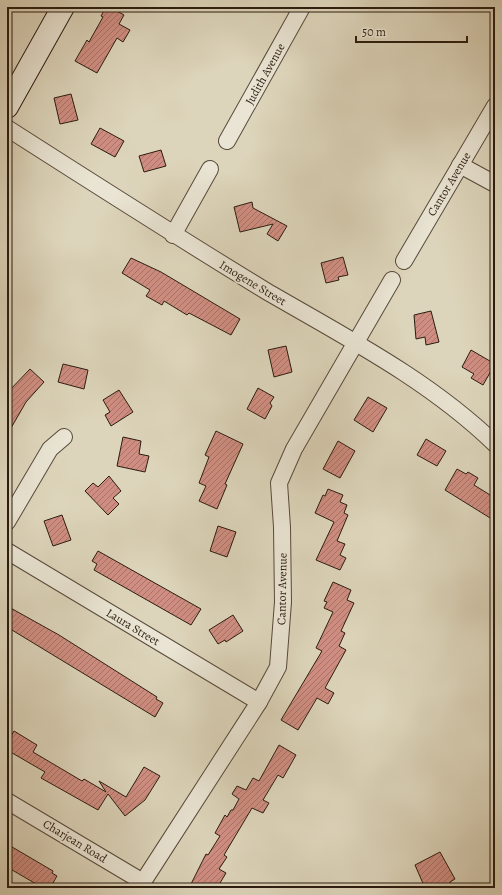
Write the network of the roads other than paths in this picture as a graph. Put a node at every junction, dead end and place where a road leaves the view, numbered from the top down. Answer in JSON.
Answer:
{"nodes":[{"id":1,"x":63,"y":7,"type":"edge"},
{"id":2,"x":302,"y":7,"type":"edge"},
{"id":3,"x":495,"y":106,"type":"edge"},
{"id":4,"x":7,"y":107,"type":"edge"},
{"id":5,"x":7,"y":128,"type":"edge"},
{"id":6,"x":227,"y":141,"type":"dead end"},
{"id":7,"x":460,"y":164,"type":"junction"},
{"id":8,"x":210,"y":170,"type":"dead end"},
{"id":9,"x":495,"y":184,"type":"edge"},
{"id":10,"x":173,"y":235,"type":"junction"},
{"id":11,"x":404,"y":261,"type":"dead end"},
{"id":12,"x":392,"y":280,"type":"dead end"},
{"id":13,"x":354,"y":343,"type":"junction"},
{"id":14,"x":64,"y":438,"type":"dead end"},
{"id":15,"x":495,"y":444,"type":"edge"},
{"id":16,"x":7,"y":522,"type":"edge"},
{"id":17,"x":7,"y":551,"type":"edge"},
{"id":18,"x":259,"y":702,"type":"junction"},
{"id":19,"x":7,"y":801,"type":"edge"},
{"id":20,"x":141,"y":885,"type":"edge"}],
"edges":[{"from":1,"to":4,"type":"street"},
{"from":2,"to":6,"type":"street","name":"Judith Avenue"},
{"from":3,"to":7,"type":"street","name":"Cantor Avenue"},
{"from":5,"to":10,"type":"street","name":"Imogene Street"},
{"from":7,"to":9,"type":"street"},
{"from":7,"to":11,"type":"street","name":"Cantor Avenue"},
{"from":8,"to":10,"type":"street"},
{"from":10,"to":13,"type":"street","name":"Imogene Street"},
{"from":12,"to":13,"type":"street","name":"Cantor Avenue"},
{"from":13,"to":15,"type":"street","name":"Imogene Street"},
{"from":13,"to":18,"type":"street","name":"Cantor Avenue"},
{"from":14,"to":16,"type":"street"},
{"from":17,"to":18,"type":"street","name":"Laura Street"},
{"from":18,"to":20,"type":"street","name":"Cantor Avenue"},
{"from":19,"to":20,"type":"street","name":"Charjean Road"}]}
